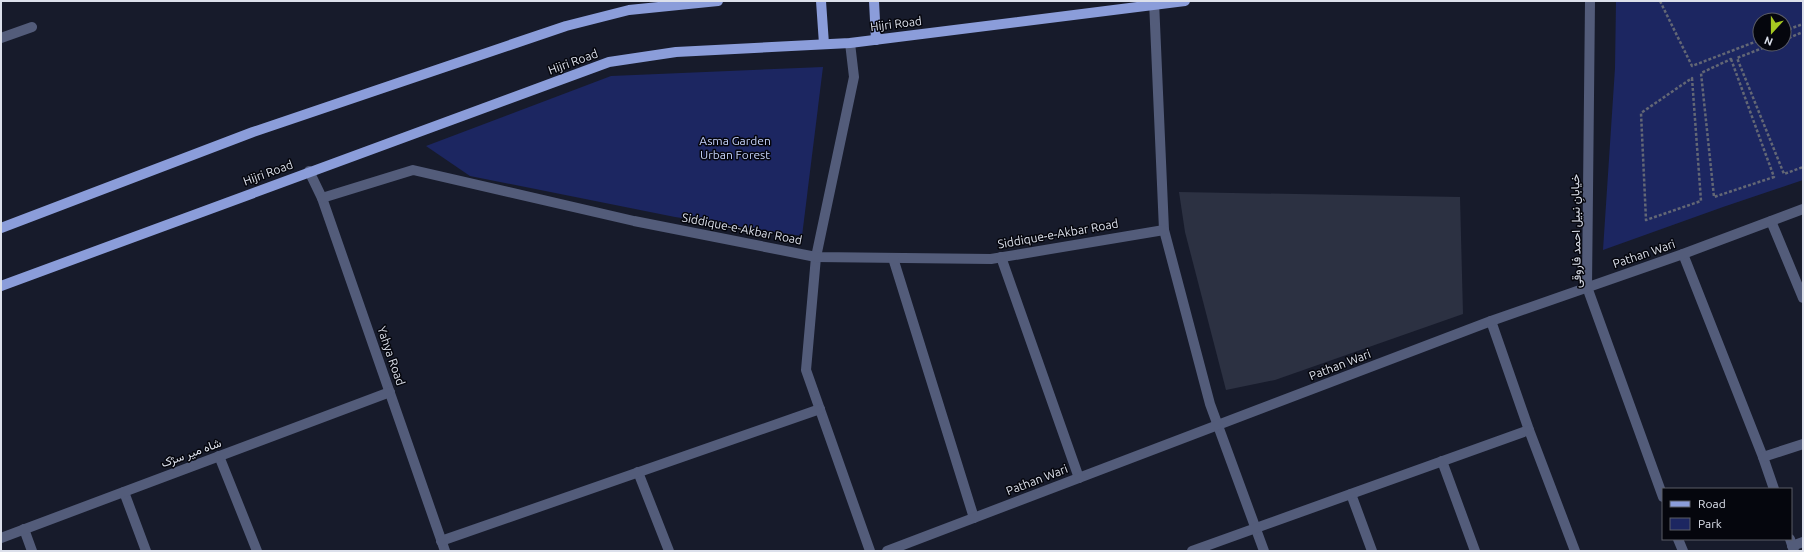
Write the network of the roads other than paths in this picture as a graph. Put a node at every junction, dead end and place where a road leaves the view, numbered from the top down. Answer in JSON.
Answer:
{"nodes":[{"id":1,"x":718,"y":1,"type":"edge"},
{"id":2,"x":821,"y":1,"type":"edge"},
{"id":3,"x":874,"y":1,"type":"edge"},
{"id":4,"x":1185,"y":1,"type":"edge"},
{"id":5,"x":1590,"y":1,"type":"edge"},
{"id":6,"x":1154,"y":3,"type":"edge"},
{"id":7,"x":32,"y":27,"type":"dead end"},
{"id":8,"x":1,"y":38,"type":"edge"},
{"id":9,"x":876,"y":40,"type":"junction"},
{"id":10,"x":850,"y":43,"type":"junction"},
{"id":11,"x":824,"y":44,"type":"junction"},
{"id":12,"x":309,"y":171,"type":"junction"},
{"id":13,"x":322,"y":198,"type":"junction"},
{"id":14,"x":1803,"y":209,"type":"edge"},
{"id":15,"x":1771,"y":221,"type":"junction"},
{"id":16,"x":1,"y":228,"type":"edge"},
{"id":17,"x":1164,"y":230,"type":"junction"},
{"id":18,"x":1683,"y":254,"type":"junction"},
{"id":19,"x":816,"y":257,"type":"junction"},
{"id":20,"x":1001,"y":257,"type":"junction"},
{"id":21,"x":893,"y":258,"type":"junction"},
{"id":22,"x":1,"y":286,"type":"edge"},
{"id":23,"x":1587,"y":287,"type":"junction"},
{"id":24,"x":1803,"y":298,"type":"edge"},
{"id":25,"x":1491,"y":321,"type":"junction"},
{"id":26,"x":390,"y":392,"type":"junction"},
{"id":27,"x":820,"y":409,"type":"junction"},
{"id":28,"x":1217,"y":426,"type":"junction"},
{"id":29,"x":1529,"y":430,"type":"junction"},
{"id":30,"x":1803,"y":444,"type":"edge"},
{"id":31,"x":219,"y":456,"type":"junction"},
{"id":32,"x":1763,"y":458,"type":"junction"},
{"id":33,"x":1442,"y":461,"type":"junction"},
{"id":34,"x":638,"y":472,"type":"junction"},
{"id":35,"x":1079,"y":478,"type":"junction"},
{"id":36,"x":1774,"y":488,"type":"edge"},
{"id":37,"x":124,"y":492,"type":"junction"},
{"id":38,"x":1351,"y":494,"type":"junction"},
{"id":39,"x":1662,"y":494,"type":"edge"},
{"id":40,"x":974,"y":518,"type":"junction"},
{"id":41,"x":1256,"y":528,"type":"junction"},
{"id":42,"x":24,"y":529,"type":"junction"},
{"id":43,"x":1,"y":538,"type":"edge"},
{"id":44,"x":1678,"y":540,"type":"edge"},
{"id":45,"x":441,"y":541,"type":"junction"},
{"id":46,"x":1803,"y":542,"type":"edge"},
{"id":47,"x":1792,"y":545,"type":"edge"},
{"id":48,"x":32,"y":551,"type":"edge"},
{"id":49,"x":146,"y":551,"type":"edge"},
{"id":50,"x":257,"y":551,"type":"edge"},
{"id":51,"x":445,"y":551,"type":"edge"},
{"id":52,"x":669,"y":551,"type":"edge"},
{"id":53,"x":870,"y":551,"type":"edge"},
{"id":54,"x":887,"y":551,"type":"edge"},
{"id":55,"x":1192,"y":551,"type":"edge"},
{"id":56,"x":1264,"y":551,"type":"edge"},
{"id":57,"x":1372,"y":551,"type":"edge"},
{"id":58,"x":1475,"y":551,"type":"edge"},
{"id":59,"x":1575,"y":551,"type":"edge"},
{"id":60,"x":1683,"y":551,"type":"edge"}],
"edges":[{"from":1,"to":16,"type":"main road"},
{"from":2,"to":11,"type":"main road"},
{"from":3,"to":9,"type":"main road"},
{"from":4,"to":6,"type":"main road","name":"Hijri Road"},
{"from":5,"to":23,"type":"street","name":"خیابانِ نبیل احمد فاروقی"},
{"from":6,"to":9,"type":"main road","name":"Hijri Road"},
{"from":6,"to":17,"type":"street"},
{"from":7,"to":8,"type":"street"},
{"from":9,"to":10,"type":"main road","name":"Hijri Road"},
{"from":10,"to":11,"type":"main road","name":"Hijri Road"},
{"from":10,"to":19,"type":"street"},
{"from":11,"to":12,"type":"main road","name":"Hijri Road"},
{"from":12,"to":13,"type":"street","name":"Yahya Road"},
{"from":12,"to":22,"type":"main road","name":"Hijri Road"},
{"from":13,"to":19,"type":"street","name":"Siddique-e-Akbar Road"},
{"from":13,"to":26,"type":"street","name":"Yahya Road"},
{"from":14,"to":15,"type":"street","name":"Pathan Wari"},
{"from":15,"to":18,"type":"street","name":"Pathan Wari"},
{"from":15,"to":24,"type":"street"},
{"from":17,"to":20,"type":"street","name":"Siddique-e-Akbar Road"},
{"from":17,"to":28,"type":"street"},
{"from":18,"to":23,"type":"street","name":"Pathan Wari"},
{"from":18,"to":32,"type":"street"},
{"from":19,"to":21,"type":"street","name":"Siddique-e-Akbar Road"},
{"from":19,"to":27,"type":"street"},
{"from":20,"to":21,"type":"street","name":"Siddique-e-Akbar Road"},
{"from":20,"to":35,"type":"street"},
{"from":21,"to":40,"type":"street"},
{"from":23,"to":25,"type":"street","name":"Pathan Wari"},
{"from":23,"to":39,"type":"street","name":"خیابانِ نبیل احمد فاروقی"},
{"from":25,"to":28,"type":"street","name":"Pathan Wari"},
{"from":25,"to":29,"type":"street"},
{"from":26,"to":31,"type":"street","name":"شاہ میر سڑک"},
{"from":26,"to":45,"type":"street","name":"Yahya Road"},
{"from":27,"to":34,"type":"street"},
{"from":27,"to":53,"type":"street"},
{"from":28,"to":35,"type":"street","name":"Pathan Wari"},
{"from":28,"to":41,"type":"street"},
{"from":29,"to":33,"type":"street"},
{"from":29,"to":59,"type":"street"},
{"from":30,"to":32,"type":"street"},
{"from":31,"to":37,"type":"street","name":"شاہ میر سڑک"},
{"from":31,"to":50,"type":"street"},
{"from":32,"to":36,"type":"street"},
{"from":33,"to":38,"type":"street"},
{"from":33,"to":58,"type":"street"},
{"from":34,"to":45,"type":"street"},
{"from":34,"to":52,"type":"street"},
{"from":35,"to":40,"type":"street","name":"Pathan Wari"},
{"from":37,"to":42,"type":"street","name":"شاہ میر سڑک"},
{"from":37,"to":49,"type":"street"},
{"from":38,"to":41,"type":"street"},
{"from":38,"to":57,"type":"street"},
{"from":40,"to":54,"type":"street","name":"Pathan Wari"},
{"from":41,"to":55,"type":"street"},
{"from":41,"to":56,"type":"street"},
{"from":42,"to":43,"type":"street","name":"شاہ میر سڑک"},
{"from":42,"to":48,"type":"street"},
{"from":44,"to":60,"type":"street"},
{"from":45,"to":51,"type":"street","name":"Yahya Road"},
{"from":46,"to":47,"type":"street"}]}
